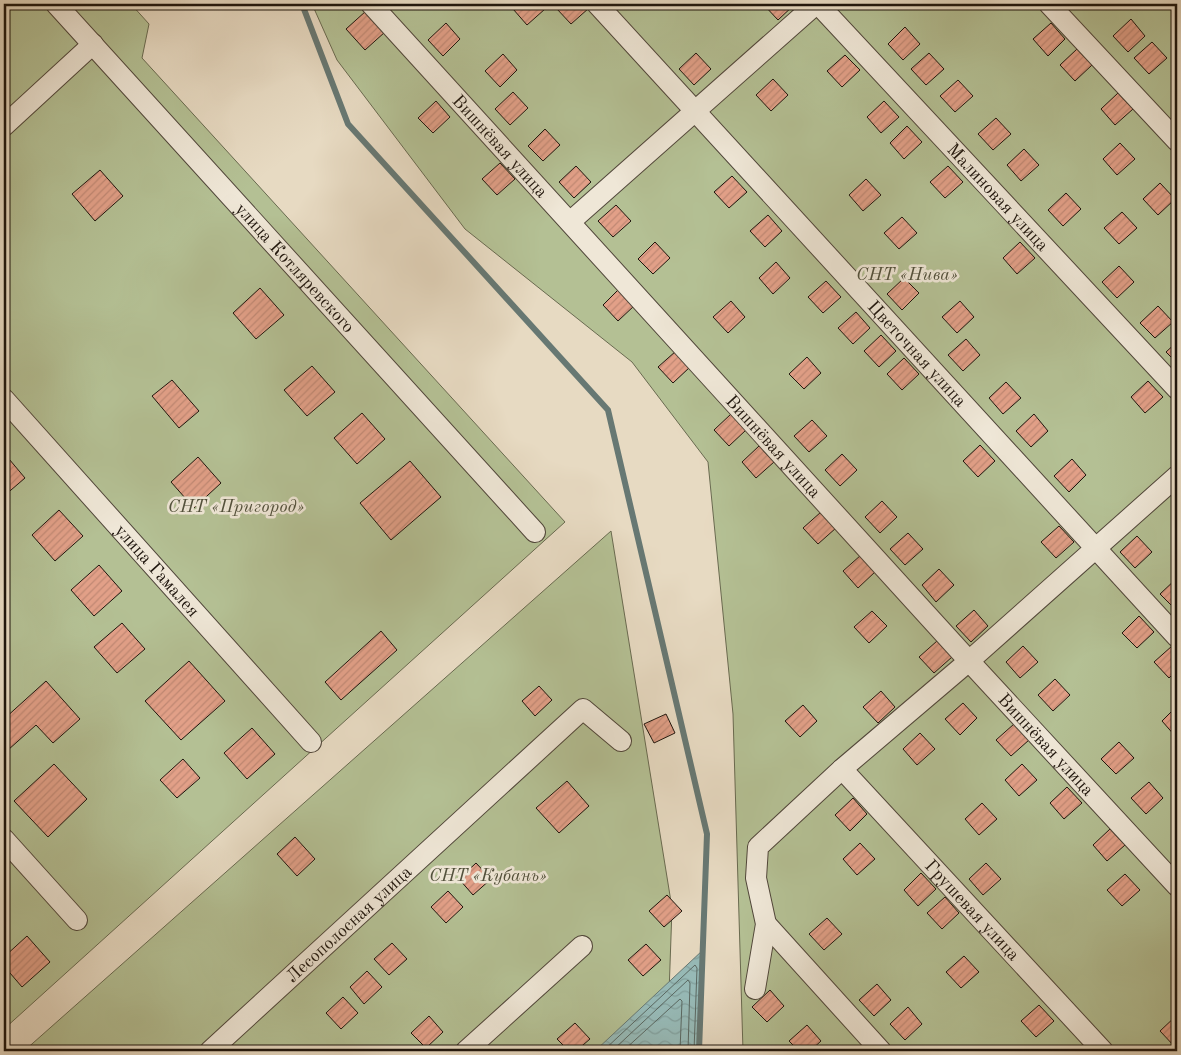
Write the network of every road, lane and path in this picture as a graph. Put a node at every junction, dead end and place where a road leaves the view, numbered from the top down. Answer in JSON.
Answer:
{"nodes":[{"id":1,"x":56,"y":4,"type":"edge"},
{"id":2,"x":371,"y":4,"type":"edge"},
{"id":3,"x":597,"y":4,"type":"edge"},
{"id":4,"x":817,"y":4,"type":"edge"},
{"id":5,"x":1049,"y":4,"type":"edge"},
{"id":6,"x":93,"y":44,"type":"junction"},
{"id":7,"x":693,"y":110,"type":"junction"},
{"id":8,"x":4,"y":126,"type":"edge"},
{"id":9,"x":1177,"y":141,"type":"edge"},
{"id":10,"x":571,"y":221,"type":"junction"},
{"id":11,"x":1177,"y":389,"type":"edge"},
{"id":12,"x":4,"y":399,"type":"edge"},
{"id":13,"x":1177,"y":476,"type":"edge"},
{"id":14,"x":535,"y":532,"type":"dead end"},
{"id":15,"x":1095,"y":549,"type":"junction"},
{"id":16,"x":1177,"y":637,"type":"edge"},
{"id":17,"x":969,"y":661,"type":"junction"},
{"id":18,"x":621,"y":741,"type":"dead end"},
{"id":19,"x":311,"y":742,"type":"dead end"},
{"id":20,"x":842,"y":769,"type":"junction"},
{"id":21,"x":4,"y":839,"type":"edge"},
{"id":22,"x":1177,"y":886,"type":"edge"},
{"id":23,"x":77,"y":920,"type":"dead end"},
{"id":24,"x":766,"y":924,"type":"junction"},
{"id":25,"x":582,"y":946,"type":"dead end"},
{"id":26,"x":755,"y":989,"type":"dead end"},
{"id":27,"x":210,"y":1051,"type":"edge"},
{"id":28,"x":466,"y":1051,"type":"edge"},
{"id":29,"x":881,"y":1051,"type":"edge"},
{"id":30,"x":1103,"y":1051,"type":"edge"}],
"edges":[{"from":1,"to":6,"type":"street","name":"улица Котляревского"},
{"from":2,"to":10,"type":"street","name":"Вишнёвая улица"},
{"from":3,"to":7,"type":"street","name":"Цветочная улица"},
{"from":4,"to":7,"type":"street"},
{"from":4,"to":11,"type":"street","name":"Малиновая улица"},
{"from":5,"to":9,"type":"street"},
{"from":6,"to":8,"type":"street"},
{"from":6,"to":14,"type":"street","name":"улица Котляревского"},
{"from":7,"to":10,"type":"street"},
{"from":7,"to":15,"type":"street","name":"Цветочная улица"},
{"from":10,"to":17,"type":"street","name":"Вишнёвая улица"},
{"from":12,"to":19,"type":"street","name":"улица Гамалея"},
{"from":13,"to":15,"type":"street"},
{"from":15,"to":16,"type":"street","name":"Цветочная улица"},
{"from":15,"to":17,"type":"street"},
{"from":17,"to":20,"type":"street"},
{"from":17,"to":22,"type":"street","name":"Вишнёвая улица"},
{"from":18,"to":27,"type":"street","name":"Лесополосная улица"},
{"from":20,"to":24,"type":"street"},
{"from":20,"to":30,"type":"street","name":"Грушевая улица"},
{"from":21,"to":23,"type":"street"},
{"from":24,"to":26,"type":"street"},
{"from":24,"to":29,"type":"street"},
{"from":25,"to":28,"type":"street"}]}
